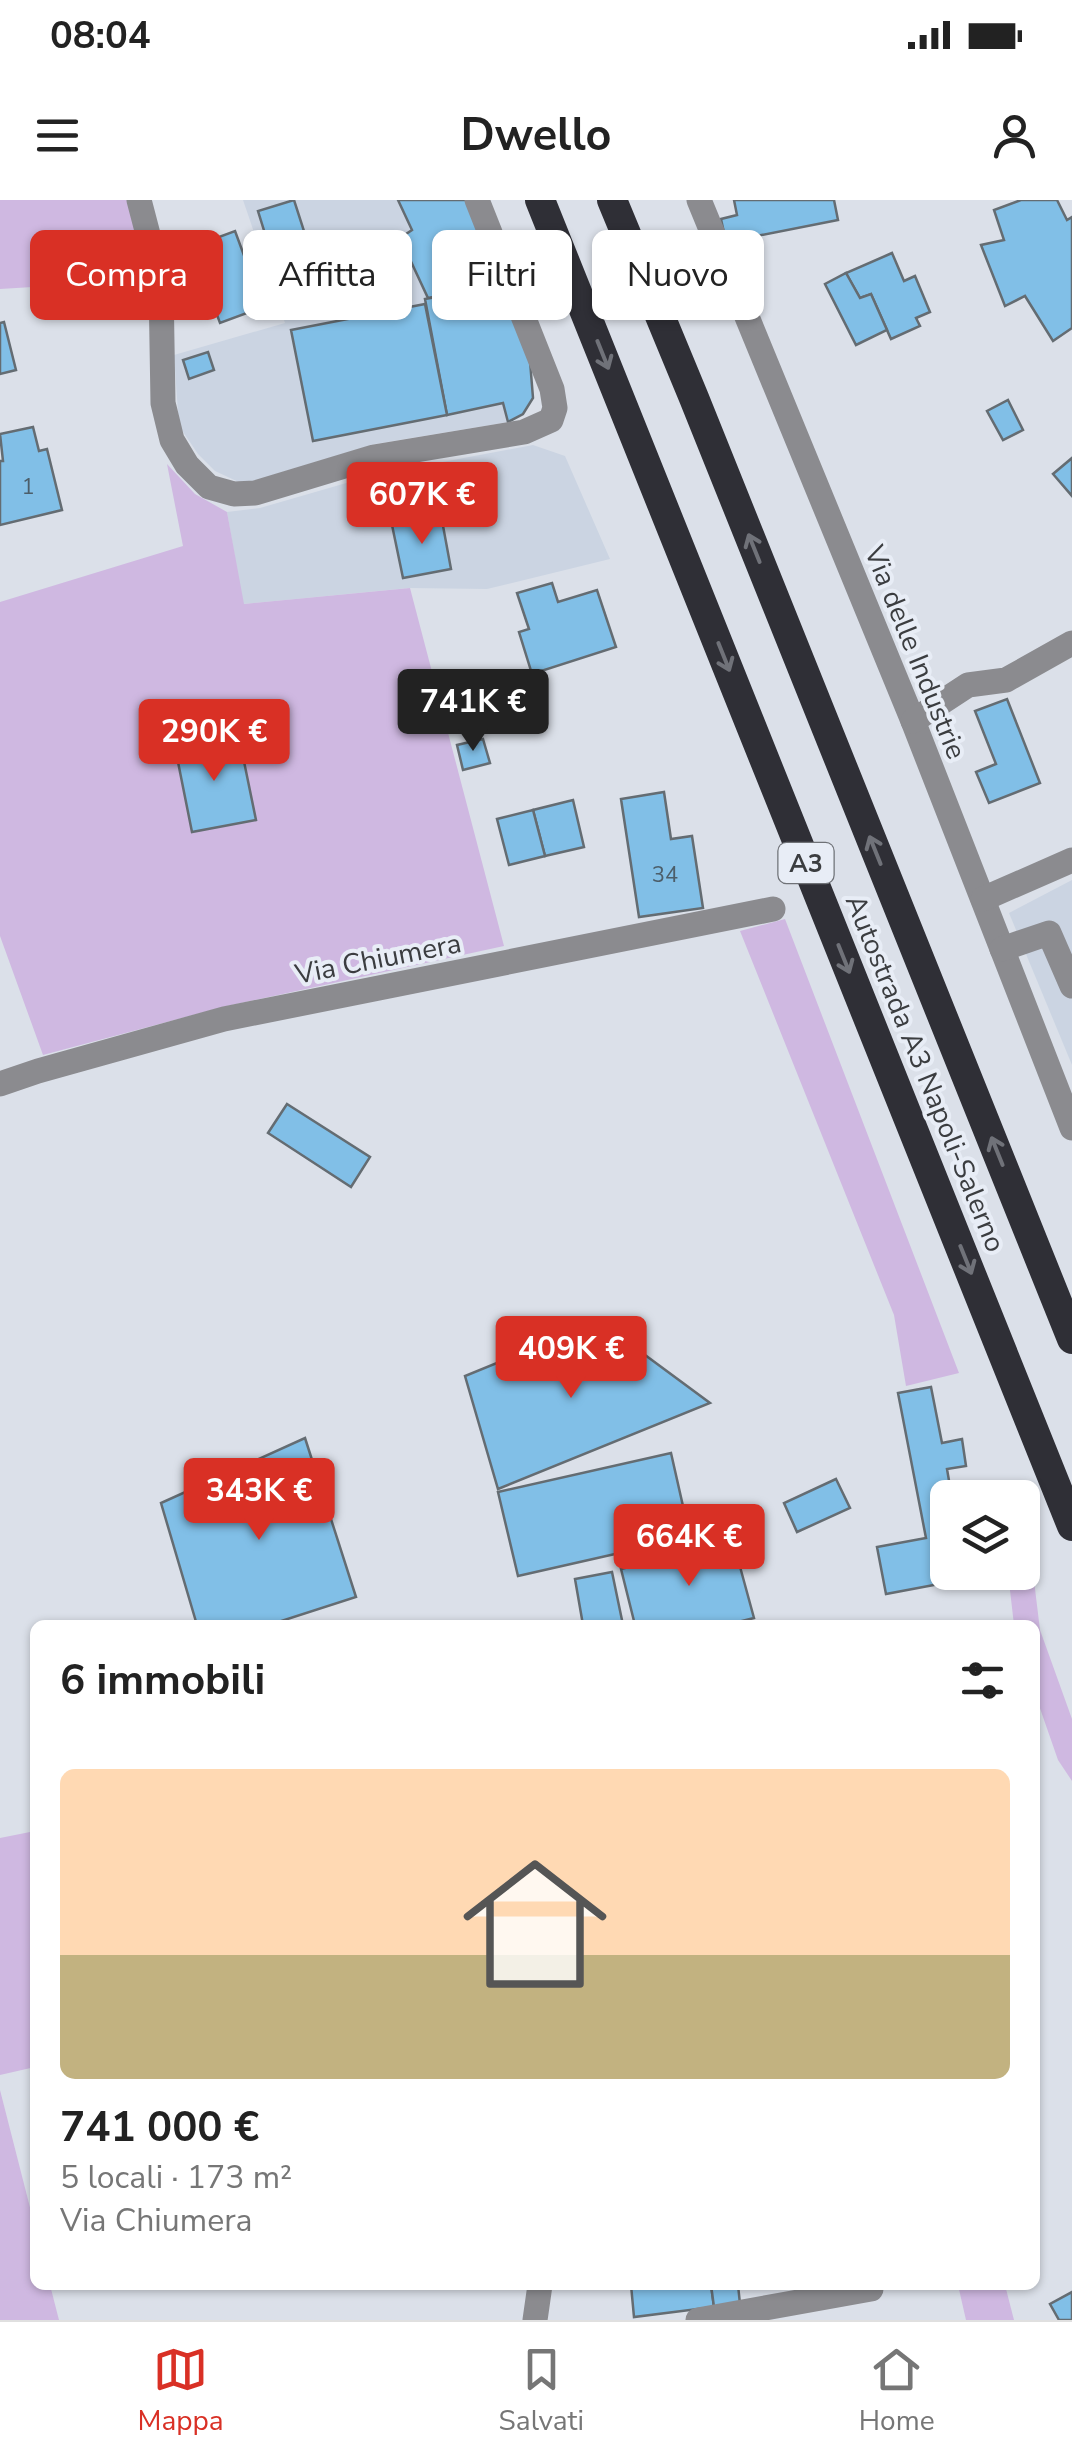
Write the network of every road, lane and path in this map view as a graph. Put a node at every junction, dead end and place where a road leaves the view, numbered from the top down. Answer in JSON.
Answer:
{"nodes":[{"id":1,"x":140,"y":200,"type":"edge"},
{"id":2,"x":478,"y":200,"type":"edge"},
{"id":3,"x":540,"y":200,"type":"edge"},
{"id":4,"x":612,"y":200,"type":"edge"},
{"id":5,"x":699,"y":200,"type":"edge"},
{"id":6,"x":1072,"y":643,"type":"edge"},
{"id":7,"x":913,"y":721,"type":"junction"},
{"id":8,"x":1072,"y":860,"type":"edge"},
{"id":9,"x":983,"y":900,"type":"junction"},
{"id":10,"x":773,"y":910,"type":"dead end"},
{"id":11,"x":1061,"y":928,"type":"edge"},
{"id":12,"x":1002,"y":949,"type":"junction"},
{"id":13,"x":1072,"y":986,"type":"edge"},
{"id":14,"x":0,"y":1084,"type":"edge"},
{"id":15,"x":1072,"y":1128,"type":"edge"},
{"id":16,"x":1072,"y":1339,"type":"edge"},
{"id":17,"x":1072,"y":1526,"type":"edge"},
{"id":18,"x":539,"y":2290,"type":"edge"},
{"id":19,"x":865,"y":2290,"type":"edge"},
{"id":20,"x":535,"y":2320,"type":"edge"},
{"id":21,"x":698,"y":2320,"type":"edge"}],
"edges":[{"from":1,"to":2,"type":"street"},
{"from":3,"to":17,"type":"highway","name":"Autostrada A3 Napoli-Salerno","number":"A3","one_way":true},
{"from":16,"to":4,"type":"highway","name":"Autostrada A3 Napoli-Salerno","number":"A3","one_way":true},
{"from":5,"to":7,"type":"street","name":"Via delle Industrie"},
{"from":6,"to":7,"type":"street"},
{"from":7,"to":9,"type":"street","name":"Via delle Industrie"},
{"from":8,"to":9,"type":"street"},
{"from":9,"to":12,"type":"street","name":"Via delle Industrie"},
{"from":10,"to":14,"type":"street","name":"Via Chiumera"},
{"from":11,"to":12,"type":"street"},
{"from":11,"to":13,"type":"street"},
{"from":12,"to":15,"type":"street","name":"Via delle Industrie"},
{"from":18,"to":20,"type":"street"},
{"from":19,"to":21,"type":"street"}]}
